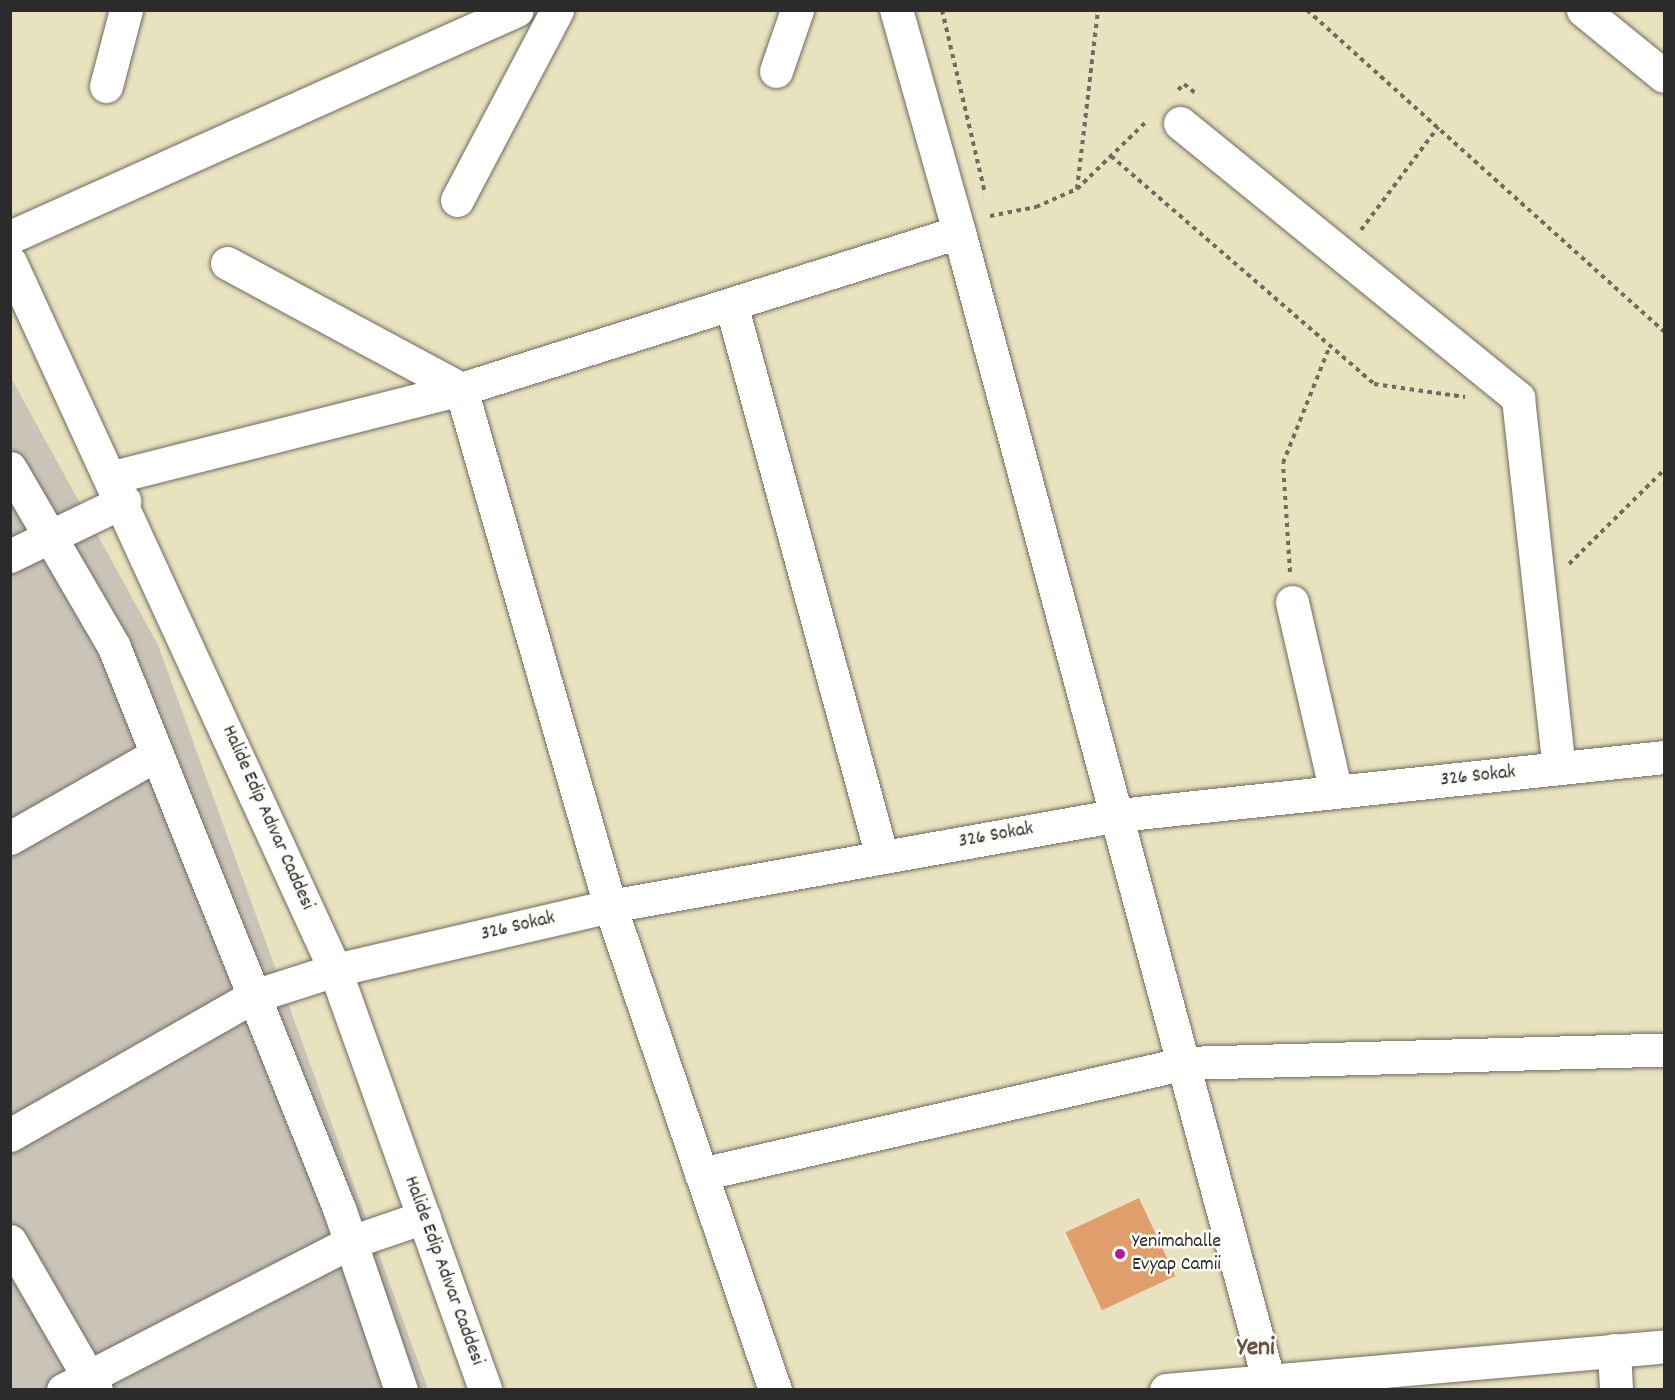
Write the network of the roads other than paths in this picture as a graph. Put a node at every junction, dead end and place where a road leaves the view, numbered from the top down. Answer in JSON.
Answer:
{"nodes":[{"id":1,"x":126,"y":10,"type":"edge"},
{"id":2,"x":517,"y":10,"type":"edge"},
{"id":3,"x":557,"y":10,"type":"edge"},
{"id":4,"x":797,"y":10,"type":"edge"},
{"id":5,"x":896,"y":10,"type":"edge"},
{"id":6,"x":1583,"y":10,"type":"edge"},
{"id":7,"x":776,"y":71,"type":"dead end"},
{"id":8,"x":1665,"y":76,"type":"edge"},
{"id":9,"x":106,"y":86,"type":"dead end"},
{"id":10,"x":1180,"y":123,"type":"dead end"},
{"id":11,"x":457,"y":200,"type":"dead end"},
{"id":12,"x":959,"y":232,"type":"junction"},
{"id":13,"x":10,"y":237,"type":"edge"},
{"id":14,"x":10,"y":262,"type":"edge"},
{"id":15,"x":227,"y":263,"type":"dead end"},
{"id":16,"x":731,"y":304,"type":"junction"},
{"id":17,"x":461,"y":389,"type":"junction"},
{"id":18,"x":10,"y":468,"type":"edge"},
{"id":19,"x":119,"y":489,"type":"junction"},
{"id":20,"x":49,"y":535,"type":"junction"},
{"id":21,"x":10,"y":556,"type":"edge"},
{"id":22,"x":1292,"y":602,"type":"road end"},
{"id":23,"x":157,"y":754,"type":"junction"},
{"id":24,"x":1665,"y":757,"type":"edge"},
{"id":25,"x":1559,"y":768,"type":"junction"},
{"id":26,"x":1336,"y":792,"type":"junction"},
{"id":27,"x":1119,"y":815,"type":"junction"},
{"id":28,"x":10,"y":838,"type":"edge"},
{"id":29,"x":882,"y":857,"type":"junction"},
{"id":30,"x":610,"y":906,"type":"junction"},
{"id":31,"x":335,"y":970,"type":"junction"},
{"id":32,"x":254,"y":996,"type":"junction"},
{"id":33,"x":1665,"y":1050,"type":"edge"},
{"id":34,"x":1184,"y":1063,"type":"junction"},
{"id":35,"x":10,"y":1135,"type":"edge"},
{"id":36,"x":701,"y":1174,"type":"junction"},
{"id":37,"x":423,"y":1217,"type":"junction"},
{"id":38,"x":10,"y":1241,"type":"edge"},
{"id":39,"x":351,"y":1242,"type":"junction"},
{"id":40,"x":1665,"y":1346,"type":"edge"},
{"id":41,"x":1614,"y":1350,"type":"junction"},
{"id":42,"x":82,"y":1385,"type":"edge"},
{"id":43,"x":1269,"y":1385,"type":"edge"},
{"id":44,"x":401,"y":1389,"type":"edge"},
{"id":45,"x":485,"y":1389,"type":"edge"},
{"id":46,"x":775,"y":1389,"type":"edge"},
{"id":47,"x":1166,"y":1389,"type":"edge"},
{"id":48,"x":1616,"y":1389,"type":"edge"}],
"edges":[{"from":1,"to":9,"type":"street"},
{"from":2,"to":13,"type":"street"},
{"from":3,"to":11,"type":"street"},
{"from":4,"to":7,"type":"street"},
{"from":5,"to":12,"type":"street"},
{"from":6,"to":8,"type":"street"},
{"from":10,"to":25,"type":"street"},
{"from":12,"to":16,"type":"street"},
{"from":12,"to":27,"type":"street"},
{"from":14,"to":19,"type":"street","name":"Halide Edip Adıvar Caddesi"},
{"from":15,"to":17,"type":"street"},
{"from":16,"to":17,"type":"street"},
{"from":16,"to":29,"type":"street"},
{"from":17,"to":19,"type":"street"},
{"from":17,"to":30,"type":"street"},
{"from":18,"to":20,"type":"street"},
{"from":19,"to":20,"type":"street"},
{"from":19,"to":31,"type":"street","name":"Halide Edip Adıvar Caddesi"},
{"from":20,"to":21,"type":"street"},
{"from":20,"to":23,"type":"street"},
{"from":22,"to":26,"type":"street"},
{"from":23,"to":28,"type":"street"},
{"from":23,"to":32,"type":"street"},
{"from":24,"to":25,"type":"street","name":"326 Sokak"},
{"from":25,"to":26,"type":"street","name":"326 Sokak"},
{"from":26,"to":27,"type":"street","name":"326 Sokak"},
{"from":27,"to":29,"type":"street","name":"326 Sokak"},
{"from":27,"to":34,"type":"street"},
{"from":29,"to":30,"type":"street","name":"326 Sokak"},
{"from":30,"to":31,"type":"street","name":"326 Sokak"},
{"from":30,"to":36,"type":"street"},
{"from":31,"to":32,"type":"street","name":"326 Sokak"},
{"from":31,"to":37,"type":"street","name":"Halide Edip Adıvar Caddesi"},
{"from":32,"to":35,"type":"street","name":"326 Sokak"},
{"from":32,"to":39,"type":"street"},
{"from":33,"to":34,"type":"street"},
{"from":34,"to":36,"type":"street"},
{"from":34,"to":43,"type":"street"},
{"from":36,"to":46,"type":"street"},
{"from":37,"to":39,"type":"street"},
{"from":37,"to":45,"type":"street","name":"Halide Edip Adıvar Caddesi"},
{"from":38,"to":42,"type":"street"},
{"from":39,"to":42,"type":"street"},
{"from":39,"to":44,"type":"street"},
{"from":40,"to":41,"type":"street"},
{"from":41,"to":43,"type":"street"},
{"from":41,"to":48,"type":"street"},
{"from":43,"to":47,"type":"street"}]}
